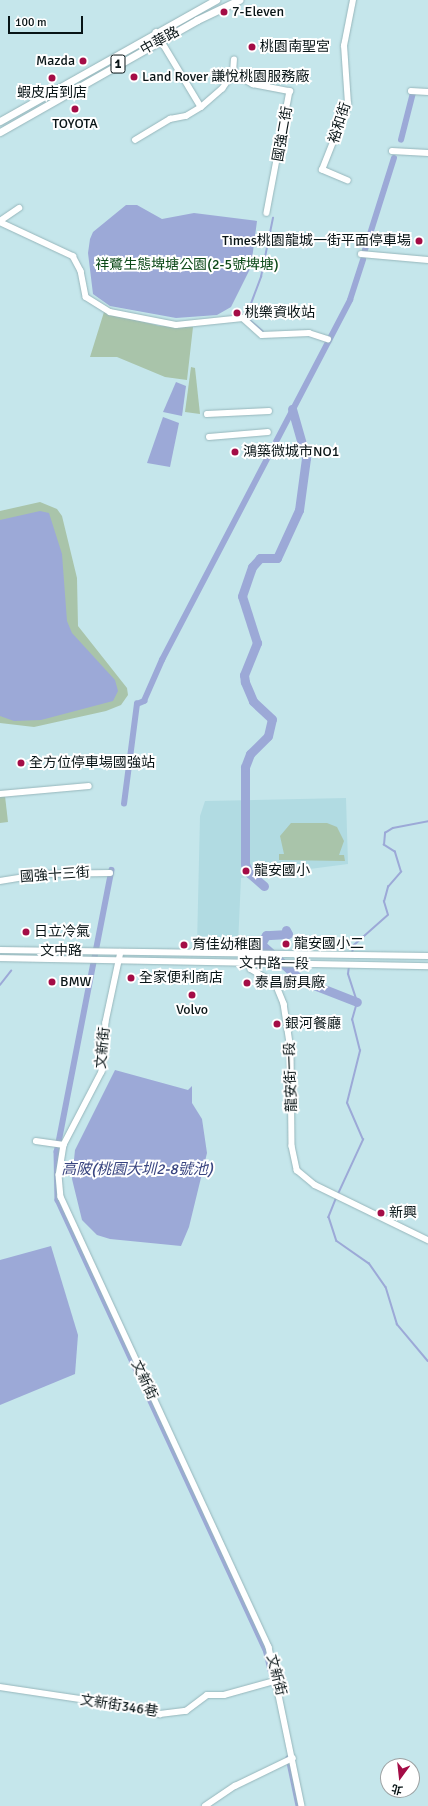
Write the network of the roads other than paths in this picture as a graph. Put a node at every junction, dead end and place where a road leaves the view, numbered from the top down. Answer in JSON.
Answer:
{"nodes":[{"id":1,"x":216,"y":0,"type":"edge"},
{"id":2,"x":239,"y":0,"type":"edge"},
{"id":3,"x":353,"y":0,"type":"edge"},
{"id":4,"x":156,"y":32,"type":"junction"},
{"id":5,"x":161,"y":40,"type":"junction"},
{"id":6,"x":234,"y":60,"type":"dead end"},
{"id":7,"x":233,"y":74,"type":"junction"},
{"id":8,"x":411,"y":91,"type":"dead end"},
{"id":9,"x":428,"y":92,"type":"edge"},
{"id":10,"x":201,"y":107,"type":"junction"},
{"id":11,"x":0,"y":121,"type":"edge"},
{"id":12,"x":0,"y":132,"type":"edge"},
{"id":13,"x":135,"y":140,"type":"dead end"},
{"id":14,"x":392,"y":151,"type":"dead end"},
{"id":15,"x":428,"y":153,"type":"edge"},
{"id":16,"x":348,"y":181,"type":"dead end"},
{"id":17,"x":19,"y":208,"type":"dead end"},
{"id":18,"x":266,"y":213,"type":"dead end"},
{"id":19,"x":0,"y":221,"type":"edge"},
{"id":20,"x":361,"y":254,"type":"dead end"},
{"id":21,"x":428,"y":260,"type":"edge"},
{"id":22,"x":328,"y":339,"type":"dead end"},
{"id":23,"x":269,"y":411,"type":"dead end"},
{"id":24,"x":207,"y":414,"type":"dead end"},
{"id":25,"x":268,"y":432,"type":"dead end"},
{"id":26,"x":209,"y":437,"type":"dead end"},
{"id":27,"x":89,"y":786,"type":"dead end"},
{"id":28,"x":0,"y":794,"type":"edge"},
{"id":29,"x":110,"y":874,"type":"dead end"},
{"id":30,"x":0,"y":881,"type":"edge"},
{"id":31,"x":0,"y":950,"type":"edge"},
{"id":32,"x":31,"y":951,"type":"junction"},
{"id":33,"x":122,"y":952,"type":"junction"},
{"id":34,"x":252,"y":955,"type":"junction"},
{"id":35,"x":428,"y":956,"type":"edge"},
{"id":36,"x":0,"y":958,"type":"edge"},
{"id":37,"x":31,"y":959,"type":"junction"},
{"id":38,"x":120,"y":961,"type":"junction"},
{"id":39,"x":249,"y":963,"type":"junction"},
{"id":40,"x":428,"y":966,"type":"edge"},
{"id":41,"x":36,"y":1141,"type":"dead end"},
{"id":42,"x":61,"y":1145,"type":"junction"},
{"id":43,"x":428,"y":1240,"type":"edge"},
{"id":44,"x":275,"y":1681,"type":"junction"},
{"id":45,"x":0,"y":1687,"type":"edge"},
{"id":46,"x":293,"y":1758,"type":"junction"},
{"id":47,"x":205,"y":1806,"type":"edge"},
{"id":48,"x":302,"y":1806,"type":"edge"}],
"edges":[{"from":1,"to":4,"type":"main road","name":"中華路","number":"1"},
{"from":2,"to":5,"type":"main road","name":"中華路","number":"1"},
{"from":3,"to":16,"type":"street","name":"裕和街"},
{"from":4,"to":5,"type":"street"},
{"from":4,"to":11,"type":"main road","name":"中華路","number":"1"},
{"from":5,"to":10,"type":"street"},
{"from":5,"to":12,"type":"main road","name":"中華路","number":"1"},
{"from":6,"to":7,"type":"street"},
{"from":7,"to":10,"type":"street"},
{"from":7,"to":18,"type":"street","name":"國強二街"},
{"from":8,"to":9,"type":"street"},
{"from":10,"to":13,"type":"street"},
{"from":14,"to":15,"type":"street"},
{"from":17,"to":19,"type":"street"},
{"from":19,"to":22,"type":"street"},
{"from":20,"to":21,"type":"street"},
{"from":23,"to":24,"type":"street"},
{"from":25,"to":26,"type":"street"},
{"from":27,"to":28,"type":"street"},
{"from":29,"to":30,"type":"street","name":"國強十三街"},
{"from":31,"to":32,"type":"street","name":"文中路"},
{"from":32,"to":33,"type":"street","name":"文中路"},
{"from":32,"to":37,"type":"street"},
{"from":33,"to":34,"type":"street","name":"文中路一段"},
{"from":33,"to":38,"type":"street","name":"文新街"},
{"from":34,"to":35,"type":"street","name":"文中路一段"},
{"from":34,"to":39,"type":"street"},
{"from":36,"to":37,"type":"street","name":"文中路"},
{"from":37,"to":38,"type":"street","name":"文中路"},
{"from":38,"to":39,"type":"street","name":"文中路一段"},
{"from":38,"to":42,"type":"street","name":"文新街"},
{"from":39,"to":40,"type":"street","name":"文中路一段"},
{"from":39,"to":43,"type":"street","name":"龍安街一段"},
{"from":41,"to":42,"type":"street"},
{"from":42,"to":44,"type":"street","name":"文新街"},
{"from":44,"to":45,"type":"street","name":"文新街346巷"},
{"from":44,"to":46,"type":"street","name":"文新街"},
{"from":46,"to":47,"type":"street"},
{"from":46,"to":48,"type":"street","name":"文新街"}]}
